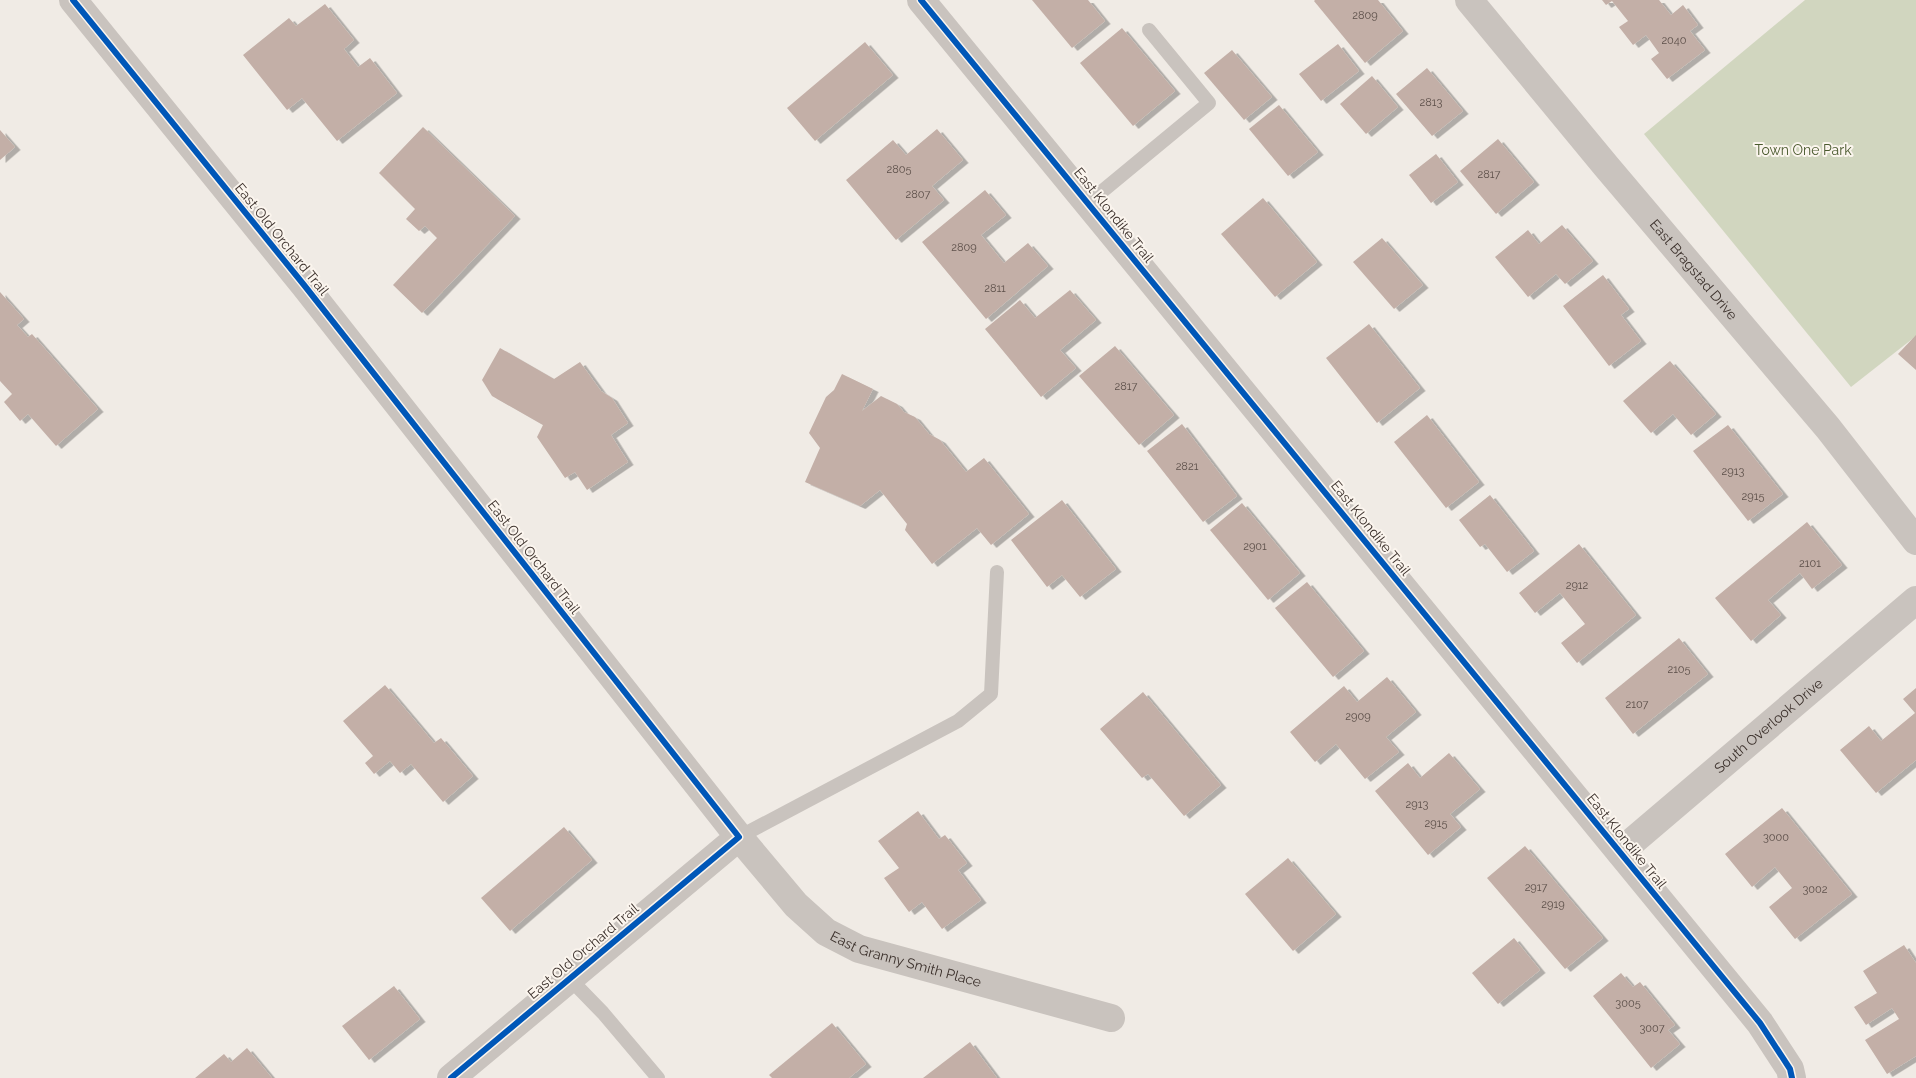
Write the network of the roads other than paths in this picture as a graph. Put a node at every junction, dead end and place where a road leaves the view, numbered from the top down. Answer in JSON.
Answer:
{"nodes":[{"id":1,"x":73,"y":0,"type":"edge"},
{"id":2,"x":921,"y":0,"type":"edge"},
{"id":3,"x":1469,"y":0,"type":"edge"},
{"id":4,"x":1149,"y":30,"type":"dead end"},
{"id":5,"x":1088,"y":204,"type":"junction"},
{"id":6,"x":1916,"y":541,"type":"edge"},
{"id":7,"x":996,"y":572,"type":"dead end"},
{"id":8,"x":1916,"y":600,"type":"edge"},
{"id":9,"x":739,"y":837,"type":"junction"},
{"id":10,"x":1620,"y":852,"type":"junction"},
{"id":11,"x":570,"y":979,"type":"junction"},
{"id":12,"x":1111,"y":1018,"type":"dead end"},
{"id":13,"x":451,"y":1078,"type":"edge"},
{"id":14,"x":658,"y":1078,"type":"edge"},
{"id":15,"x":1792,"y":1078,"type":"edge"}],
"edges":[{"from":1,"to":9,"type":"street","name":"East Old Orchard Trail"},
{"from":2,"to":5,"type":"street","name":"East Klondike Trail"},
{"from":3,"to":6,"type":"street","name":"East Bragstad Drive"},
{"from":4,"to":5,"type":"lane"},
{"from":5,"to":10,"type":"street","name":"East Klondike Trail"},
{"from":7,"to":9,"type":"lane"},
{"from":8,"to":10,"type":"street","name":"South Overlook Drive"},
{"from":9,"to":11,"type":"street","name":"East Old Orchard Trail"},
{"from":9,"to":12,"type":"street","name":"East Granny Smith Place"},
{"from":10,"to":15,"type":"street","name":"East Klondike Trail"},
{"from":11,"to":13,"type":"street","name":"East Old Orchard Trail"},
{"from":11,"to":14,"type":"lane"}]}
